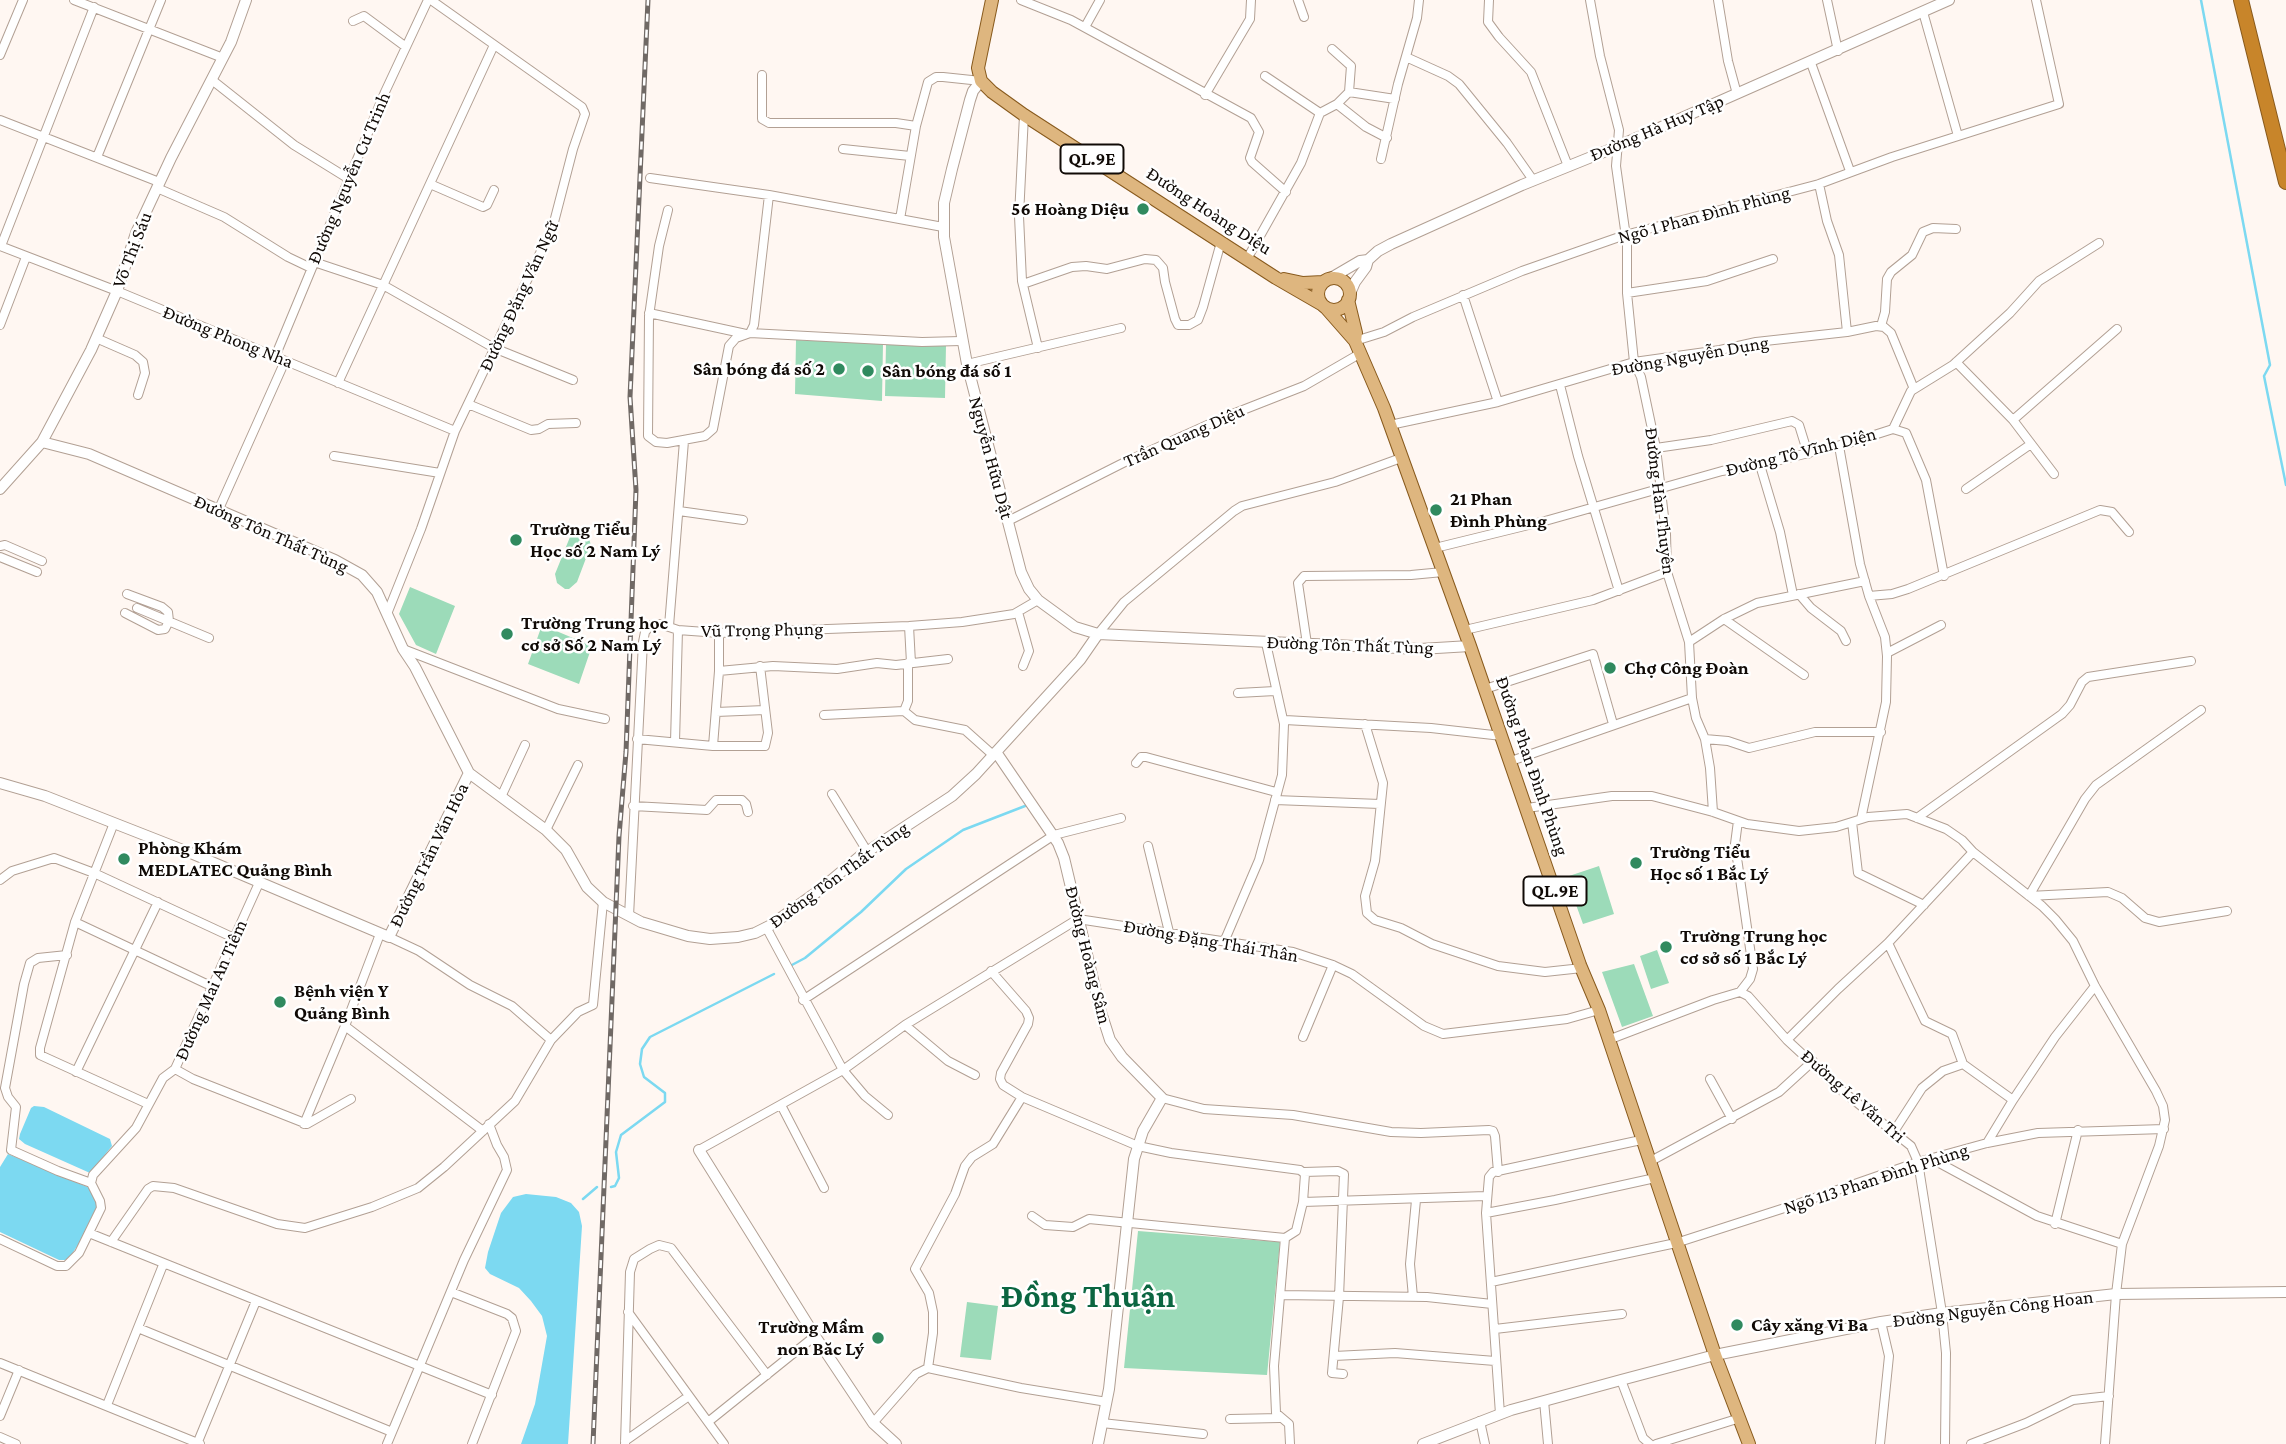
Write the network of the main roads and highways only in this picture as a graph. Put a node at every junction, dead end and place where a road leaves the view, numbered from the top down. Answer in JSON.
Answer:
{"nodes":[{"id":1,"x":992,"y":0,"type":"edge"},
{"id":2,"x":2241,"y":0,"type":"edge"},
{"id":3,"x":2286,"y":183,"type":"edge"},
{"id":4,"x":1276,"y":278,"type":"junction"},
{"id":5,"x":1327,"y":280,"type":"junction"},
{"id":6,"x":1349,"y":298,"type":"junction"},
{"id":7,"x":1324,"y":306,"type":"junction"},
{"id":8,"x":1355,"y":341,"type":"junction"},
{"id":9,"x":1749,"y":1444,"type":"edge"}],
"edges":[{"from":1,"to":4,"type":"main road","name":"Đường Hoàng Diệu","number":"QL.9E"},
{"from":2,"to":3,"type":"highway"},
{"from":4,"to":5,"type":"main road","name":"Đường Hoàng Diệu","number":"QL.9E"},
{"from":4,"to":7,"type":"main road","name":"Đường Hoàng Diệu","number":"QL.9E"},
{"from":5,"to":6,"type":"main road"},
{"from":5,"to":7,"type":"main road"},
{"from":6,"to":7,"type":"main road"},
{"from":6,"to":8,"type":"main road","name":"Đường Phan Đình Phùng","number":"QL.9E"},
{"from":7,"to":8,"type":"main road","name":"Đường Phan Đình Phùng","number":"QL.9E"},
{"from":8,"to":9,"type":"main road","name":"Đường Phan Đình Phùng","number":"QL.9E"}]}
